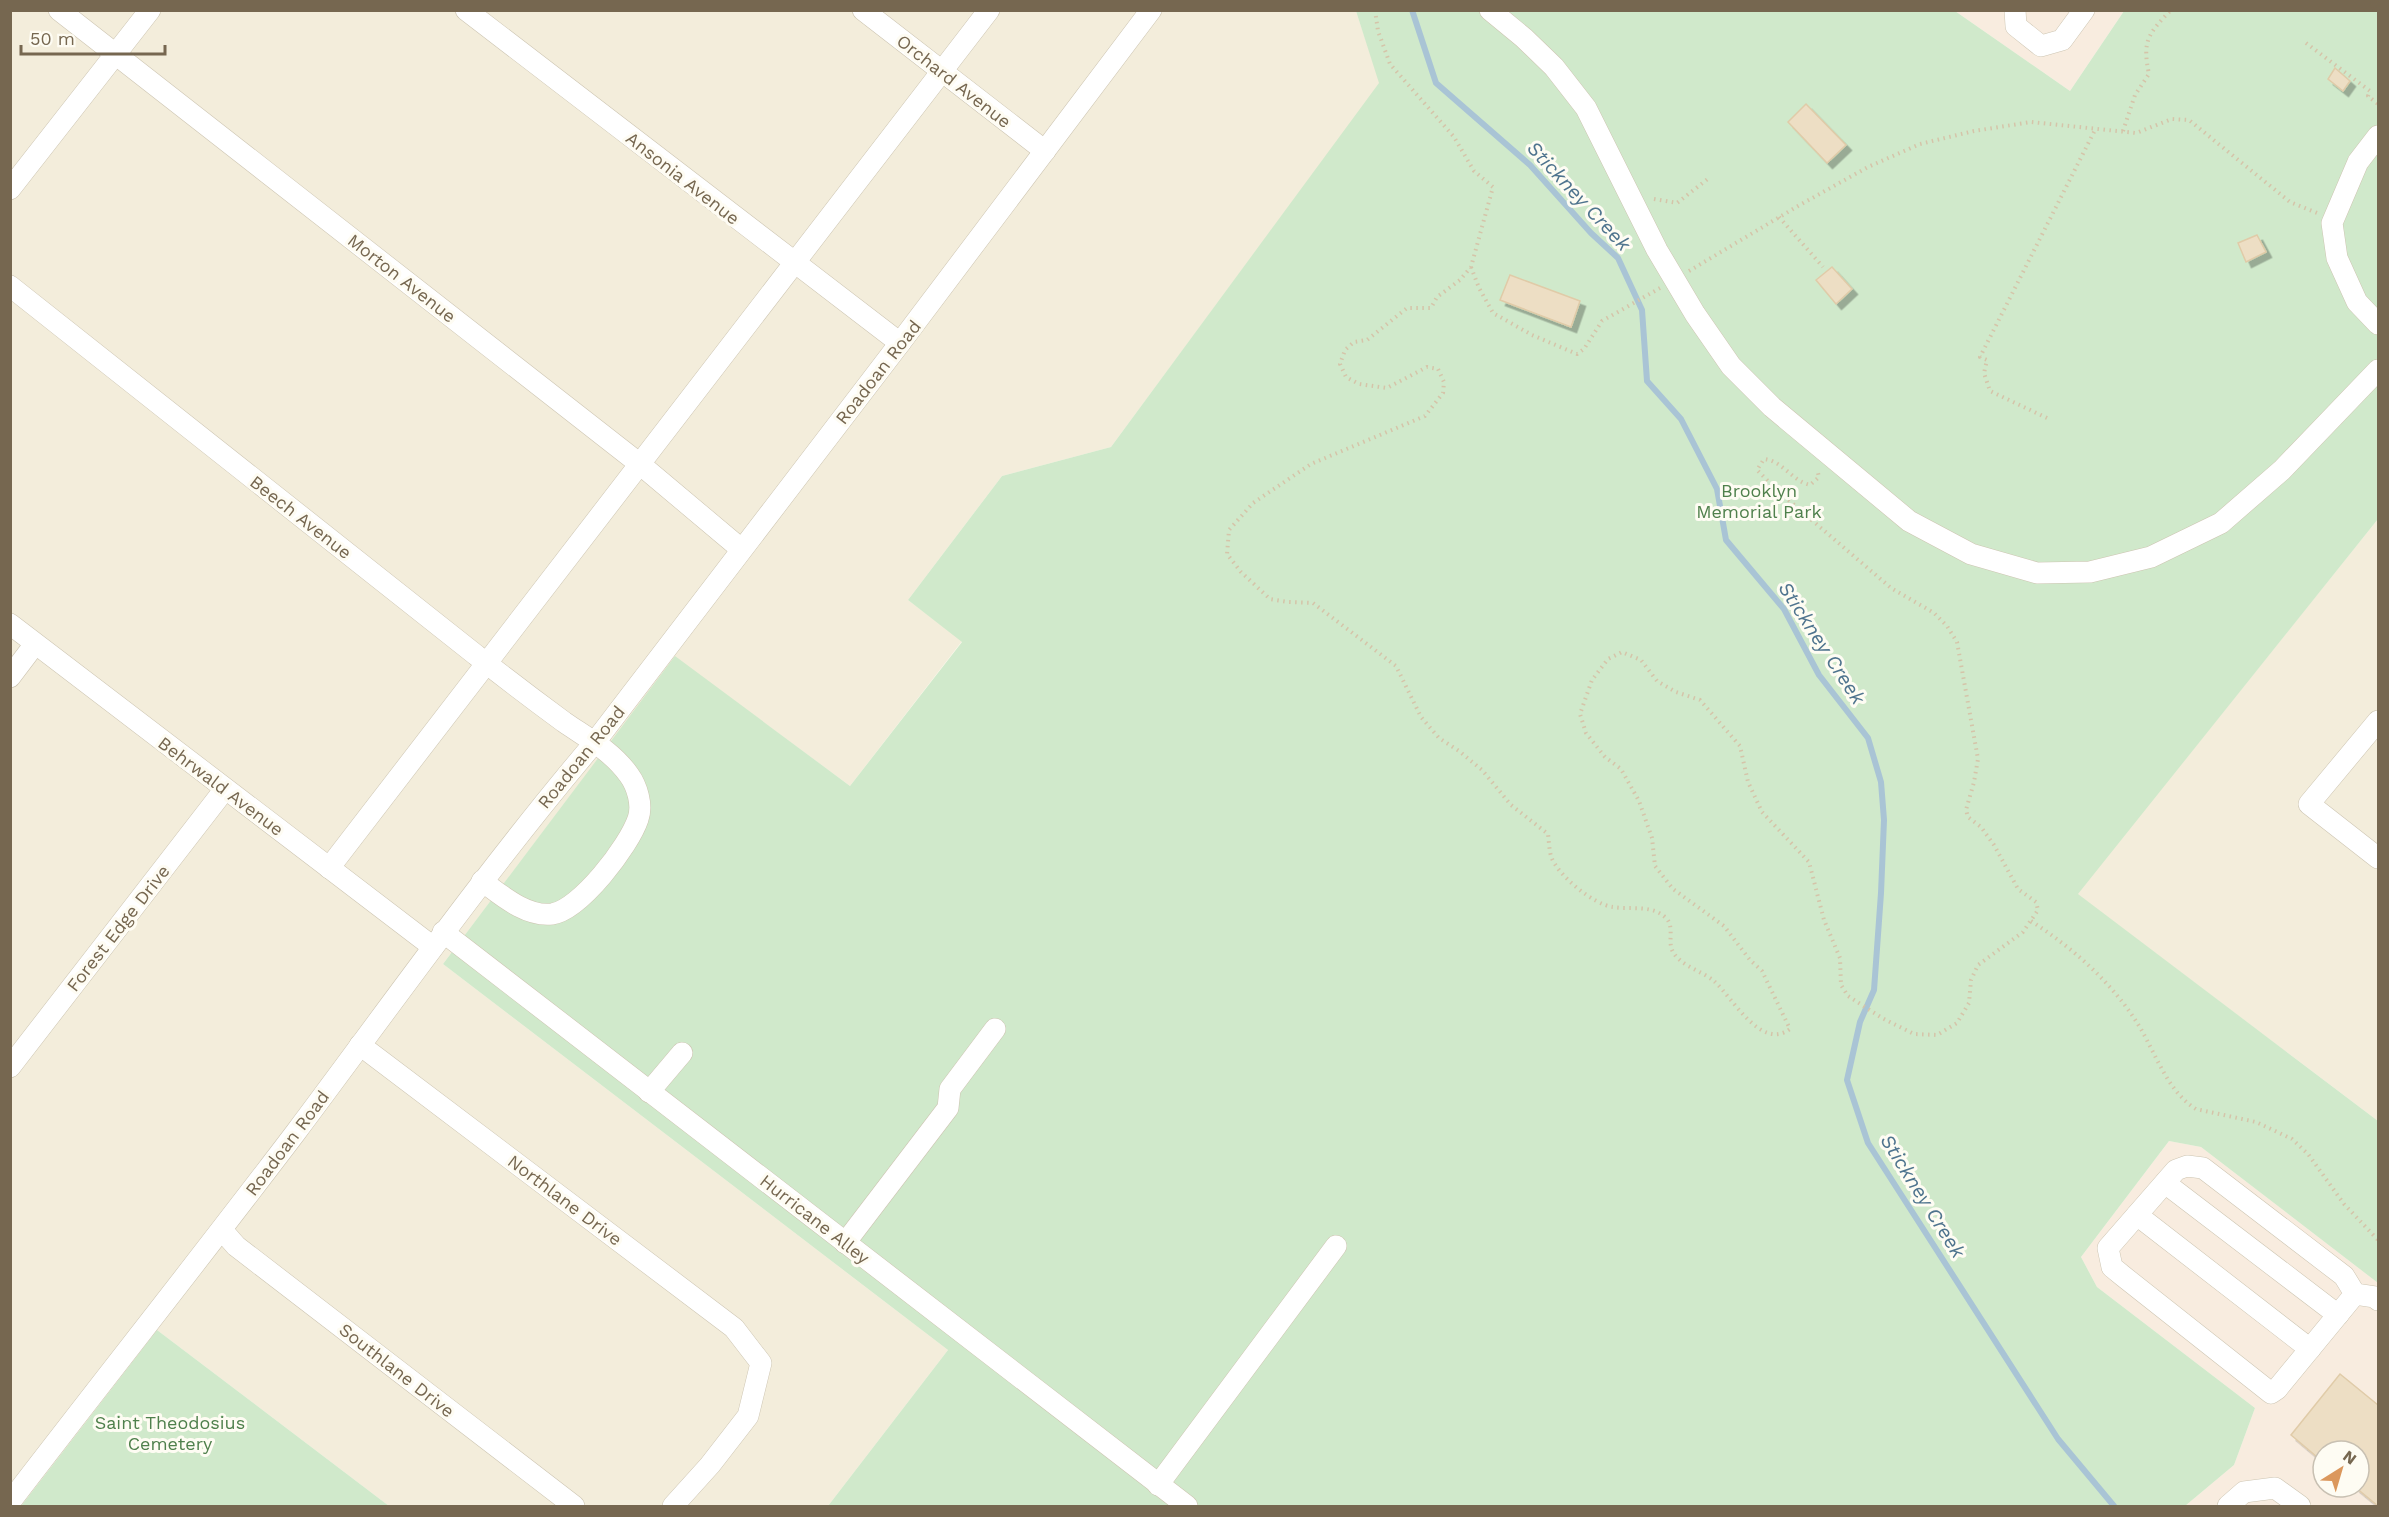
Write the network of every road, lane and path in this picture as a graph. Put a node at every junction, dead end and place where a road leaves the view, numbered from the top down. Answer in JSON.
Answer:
{"nodes":[{"id":1,"x":59,"y":10,"type":"edge"},
{"id":2,"x":150,"y":10,"type":"edge"},
{"id":3,"x":466,"y":10,"type":"edge"},
{"id":4,"x":863,"y":10,"type":"edge"},
{"id":5,"x":989,"y":10,"type":"edge"},
{"id":6,"x":1151,"y":10,"type":"edge"},
{"id":7,"x":1375,"y":10,"type":"edge"},
{"id":8,"x":1490,"y":10,"type":"edge"},
{"id":9,"x":2015,"y":10,"type":"edge"},
{"id":10,"x":2084,"y":10,"type":"edge"},
{"id":11,"x":2171,"y":10,"type":"edge"},
{"id":12,"x":2306,"y":43,"type":"dead end"},
{"id":13,"x":116,"y":54,"type":"junction"},
{"id":14,"x":941,"y":73,"type":"junction"},
{"id":15,"x":2379,"y":104,"type":"edge"},
{"id":16,"x":2096,"y":128,"type":"junction"},
{"id":17,"x":2123,"y":131,"type":"junction"},
{"id":18,"x":2379,"y":136,"type":"edge"},
{"id":19,"x":1046,"y":151,"type":"junction"},
{"id":20,"x":1709,"y":178,"type":"dead end"},
{"id":21,"x":10,"y":189,"type":"edge"},
{"id":22,"x":1629,"y":195,"type":"junction"},
{"id":23,"x":2335,"y":216,"type":"junction"},
{"id":24,"x":1779,"y":217,"type":"junction"},
{"id":25,"x":793,"y":263,"type":"junction"},
{"id":26,"x":1471,"y":267,"type":"junction"},
{"id":27,"x":1823,"y":267,"type":"dead end"},
{"id":28,"x":1674,"y":280,"type":"junction"},
{"id":29,"x":10,"y":286,"type":"edge"},
{"id":30,"x":2379,"y":324,"type":"edge"},
{"id":31,"x":900,"y":344,"type":"junction"},
{"id":32,"x":2379,"y":370,"type":"edge"},
{"id":33,"x":2047,"y":418,"type":"dead end"},
{"id":34,"x":641,"y":465,"type":"junction"},
{"id":35,"x":1816,"y":468,"type":"dead end"},
{"id":36,"x":741,"y":549,"type":"junction"},
{"id":37,"x":10,"y":624,"type":"edge"},
{"id":38,"x":35,"y":644,"type":"junction"},
{"id":39,"x":487,"y":664,"type":"junction"},
{"id":40,"x":10,"y":677,"type":"edge"},
{"id":41,"x":2379,"y":722,"type":"edge"},
{"id":42,"x":595,"y":742,"type":"junction"},
{"id":43,"x":225,"y":789,"type":"junction"},
{"id":44,"x":2379,"y":858,"type":"edge"},
{"id":45,"x":329,"y":868,"type":"junction"},
{"id":46,"x":482,"y":881,"type":"junction"},
{"id":47,"x":2031,"y":921,"type":"junction"},
{"id":48,"x":438,"y":940,"type":"junction"},
{"id":49,"x":995,"y":1029,"type":"dead end"},
{"id":50,"x":360,"y":1045,"type":"junction"},
{"id":51,"x":682,"y":1053,"type":"dead end"},
{"id":52,"x":10,"y":1067,"type":"edge"},
{"id":53,"x":649,"y":1092,"type":"junction"},
{"id":54,"x":2165,"y":1183,"type":"junction"},
{"id":55,"x":2137,"y":1215,"type":"junction"},
{"id":56,"x":222,"y":1230,"type":"junction"},
{"id":57,"x":2379,"y":1240,"type":"edge"},
{"id":58,"x":845,"y":1243,"type":"junction"},
{"id":59,"x":1336,"y":1246,"type":"dead end"},
{"id":60,"x":2355,"y":1294,"type":"junction"},
{"id":61,"x":2379,"y":1300,"type":"edge"},
{"id":62,"x":2338,"y":1315,"type":"junction"},
{"id":63,"x":2310,"y":1349,"type":"junction"},
{"id":64,"x":1158,"y":1485,"type":"junction"},
{"id":65,"x":10,"y":1502,"type":"edge"},
{"id":66,"x":574,"y":1506,"type":"edge"},
{"id":67,"x":673,"y":1506,"type":"edge"},
{"id":68,"x":1187,"y":1506,"type":"edge"},
{"id":69,"x":2228,"y":1506,"type":"edge"},
{"id":70,"x":2300,"y":1506,"type":"edge"}],
"edges":[{"from":1,"to":13,"type":"street","name":"Morton Avenue"},
{"from":2,"to":13,"type":"street"},
{"from":3,"to":25,"type":"street","name":"Ansonia Avenue"},
{"from":4,"to":14,"type":"street","name":"Orchard Avenue"},
{"from":5,"to":14,"type":"street"},
{"from":6,"to":19,"type":"street","name":"Roadoan Road"},
{"from":7,"to":26,"type":"path"},
{"from":8,"to":22,"type":"street"},
{"from":9,"to":10,"type":"street"},
{"from":11,"to":17,"type":"path"},
{"from":12,"to":15,"type":"path"},
{"from":13,"to":21,"type":"street"},
{"from":13,"to":34,"type":"street","name":"Morton Avenue"},
{"from":14,"to":19,"type":"street","name":"Orchard Avenue"},
{"from":14,"to":25,"type":"street"},
{"from":16,"to":17,"type":"path"},
{"from":16,"to":24,"type":"path"},
{"from":16,"to":33,"type":"path"},
{"from":17,"to":23,"type":"path"},
{"from":18,"to":23,"type":"street"},
{"from":19,"to":31,"type":"street","name":"Roadoan Road"},
{"from":20,"to":22,"type":"path"},
{"from":22,"to":28,"type":"street"},
{"from":23,"to":30,"type":"street"},
{"from":24,"to":27,"type":"path"},
{"from":24,"to":28,"type":"path"},
{"from":25,"to":31,"type":"street","name":"Ansonia Avenue"},
{"from":25,"to":34,"type":"street"},
{"from":26,"to":28,"type":"path"},
{"from":26,"to":47,"type":"path"},
{"from":28,"to":32,"type":"street"},
{"from":29,"to":39,"type":"street","name":"Beech Avenue"},
{"from":31,"to":36,"type":"street","name":"Roadoan Road"},
{"from":34,"to":36,"type":"street","name":"Morton Avenue"},
{"from":34,"to":39,"type":"street"},
{"from":35,"to":47,"type":"path"},
{"from":36,"to":42,"type":"street","name":"Roadoan Road"},
{"from":37,"to":38,"type":"street","name":"Behrwald Avenue"},
{"from":38,"to":40,"type":"street"},
{"from":38,"to":43,"type":"street","name":"Behrwald Avenue"},
{"from":39,"to":42,"type":"street","name":"Beech Avenue"},
{"from":39,"to":45,"type":"street"},
{"from":41,"to":44,"type":"street"},
{"from":42,"to":46,"type":"street","name":"Roadoan Road"},
{"from":42,"to":46,"type":"street","name":"Beech Avenue"},
{"from":43,"to":45,"type":"street","name":"Behrwald Avenue"},
{"from":43,"to":52,"type":"street","name":"Forest Edge Drive"},
{"from":45,"to":48,"type":"street","name":"Behrwald Avenue"},
{"from":46,"to":48,"type":"street","name":"Roadoan Road"},
{"from":47,"to":57,"type":"path"},
{"from":48,"to":50,"type":"street","name":"Roadoan Road"},
{"from":48,"to":53,"type":"street","name":"Hurricane Alley"},
{"from":49,"to":58,"type":"street"},
{"from":50,"to":56,"type":"street","name":"Roadoan Road"},
{"from":50,"to":67,"type":"street","name":"Northlane Drive"},
{"from":51,"to":53,"type":"street"},
{"from":53,"to":58,"type":"street","name":"Hurricane Alley"},
{"from":54,"to":55,"type":"street"},
{"from":54,"to":60,"type":"street"},
{"from":54,"to":62,"type":"street"},
{"from":55,"to":63,"type":"street"},
{"from":55,"to":63,"type":"street"},
{"from":56,"to":65,"type":"street","name":"Roadoan Road"},
{"from":56,"to":66,"type":"street","name":"Southlane Drive"},
{"from":58,"to":64,"type":"street","name":"Hurricane Alley"},
{"from":59,"to":64,"type":"street"},
{"from":60,"to":61,"type":"street"},
{"from":60,"to":62,"type":"street"},
{"from":62,"to":63,"type":"street"},
{"from":64,"to":68,"type":"street","name":"Hurricane Alley"},
{"from":69,"to":70,"type":"street"}]}
